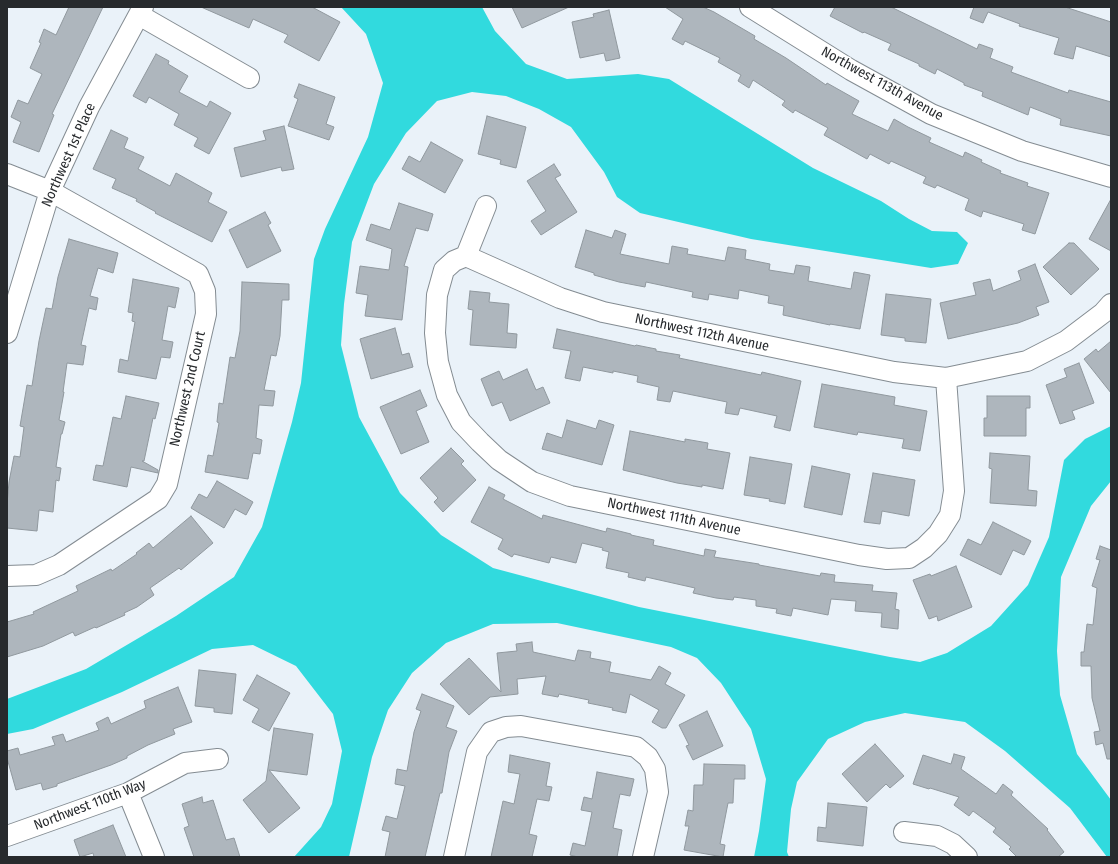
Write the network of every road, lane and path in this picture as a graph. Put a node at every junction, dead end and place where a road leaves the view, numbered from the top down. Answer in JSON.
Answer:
{"nodes":[{"id":1,"x":750,"y":7,"type":"edge"},
{"id":2,"x":141,"y":11,"type":"edge"},
{"id":3,"x":249,"y":78,"type":"dead end"},
{"id":4,"x":7,"y":174,"type":"edge"},
{"id":5,"x":1111,"y":177,"type":"edge"},
{"id":6,"x":50,"y":190,"type":"junction"},
{"id":7,"x":486,"y":206,"type":"dead end"},
{"id":8,"x":466,"y":256,"type":"junction"},
{"id":9,"x":1111,"y":304,"type":"edge"},
{"id":10,"x":7,"y":334,"type":"edge"},
{"id":11,"x":946,"y":378,"type":"junction"},
{"id":12,"x":7,"y":576,"type":"edge"},
{"id":13,"x":218,"y":759,"type":"dead end"},
{"id":14,"x":128,"y":793,"type":"junction"},
{"id":15,"x":904,"y":832,"type":"dead end"},
{"id":16,"x":7,"y":836,"type":"edge"},
{"id":17,"x":154,"y":857,"type":"edge"},
{"id":18,"x":454,"y":857,"type":"edge"},
{"id":19,"x":643,"y":857,"type":"edge"},
{"id":20,"x":967,"y":857,"type":"edge"}],
"edges":[{"from":1,"to":5,"type":"street","name":"Northwest 113th Avenue"},
{"from":2,"to":3,"type":"street"},
{"from":2,"to":6,"type":"street","name":"Northwest 1st Place"},
{"from":4,"to":6,"type":"street","name":"Northwest 2nd Court"},
{"from":6,"to":10,"type":"street","name":"Northwest 1st Place"},
{"from":6,"to":12,"type":"street","name":"Northwest 2nd Court"},
{"from":7,"to":8,"type":"street"},
{"from":8,"to":11,"type":"street","name":"Northwest 112th Avenue"},
{"from":8,"to":11,"type":"street","name":"Northwest 111th Avenue"},
{"from":9,"to":11,"type":"street","name":"Northwest 112th Avenue"},
{"from":13,"to":14,"type":"street","name":"Northwest 110th Way"},
{"from":14,"to":16,"type":"street","name":"Northwest 110th Way"},
{"from":14,"to":17,"type":"street"},
{"from":15,"to":20,"type":"street"},
{"from":18,"to":19,"type":"street"}]}
